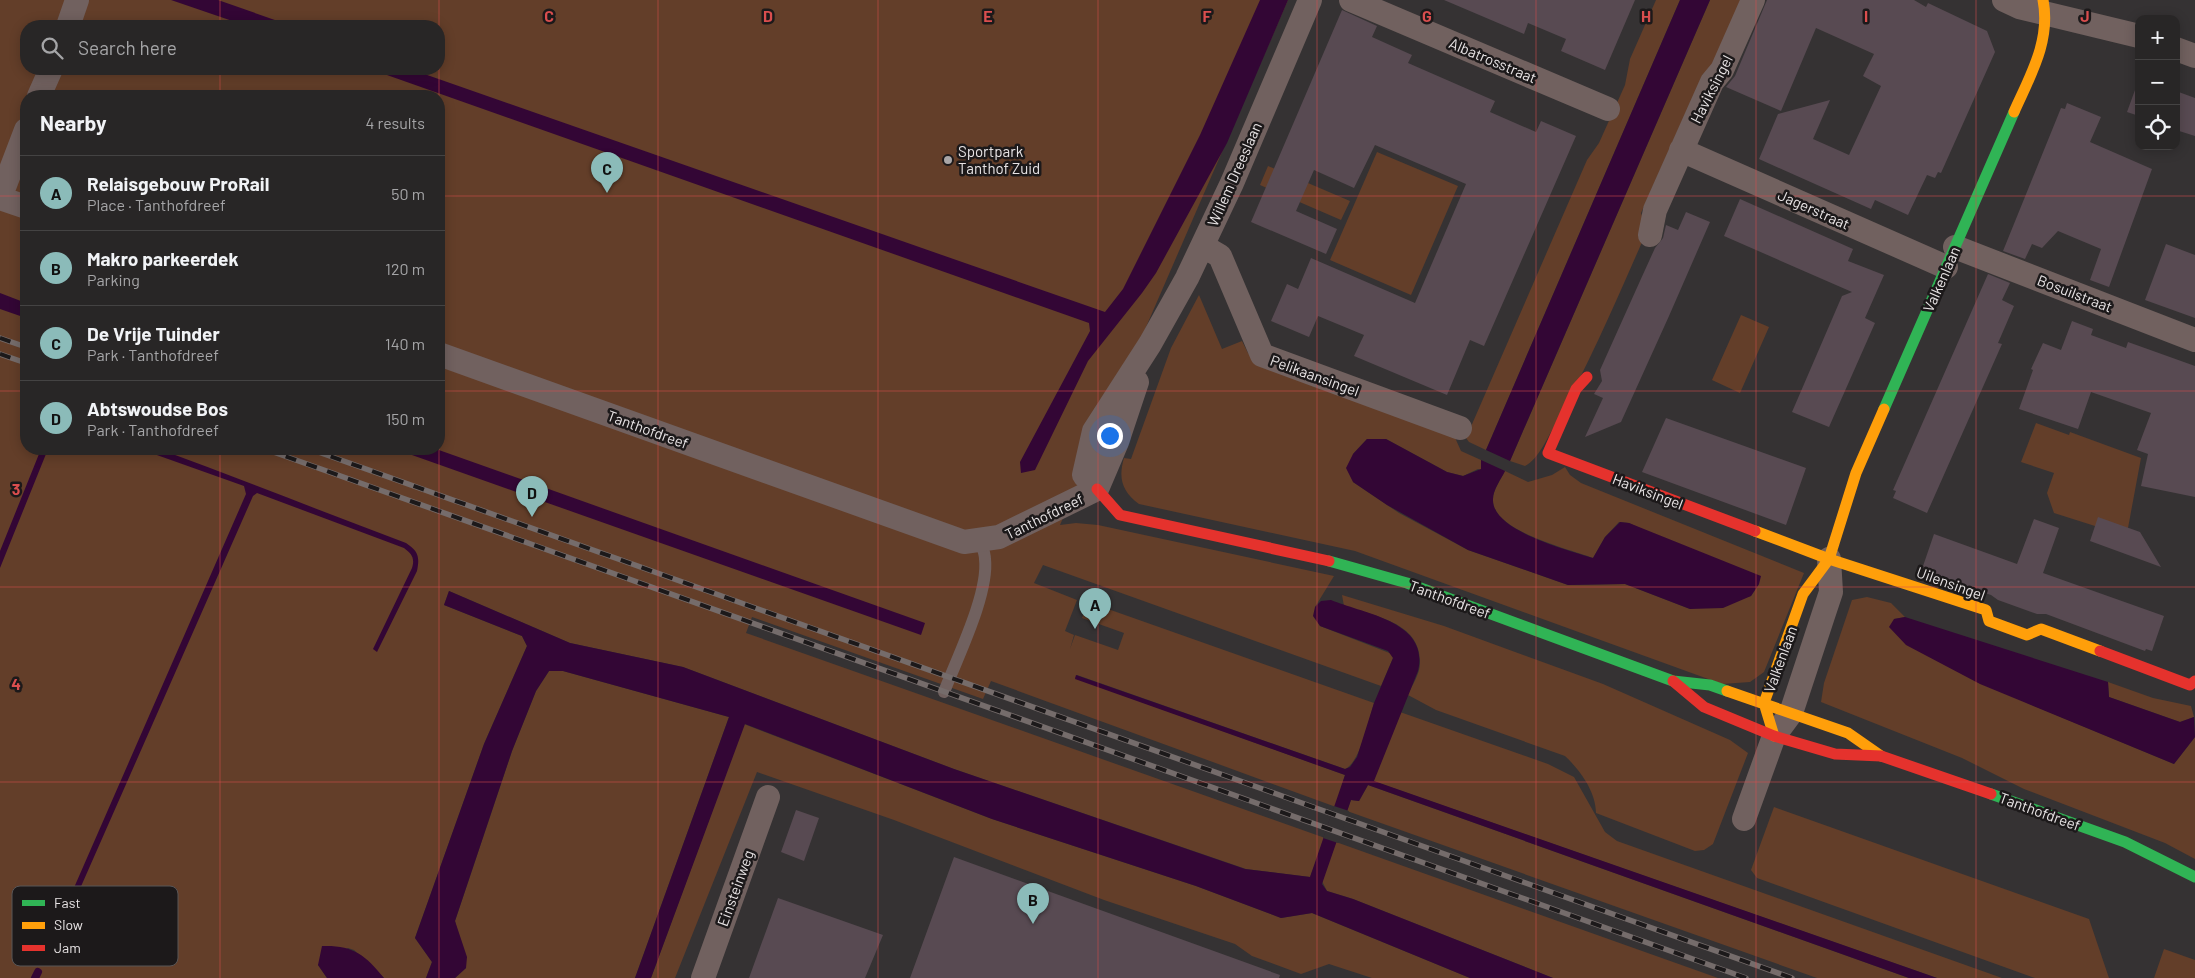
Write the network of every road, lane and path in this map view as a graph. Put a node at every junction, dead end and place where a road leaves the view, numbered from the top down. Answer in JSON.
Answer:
{"nodes":[{"id":1,"x":77,"y":0,"type":"edge"},
{"id":2,"x":1310,"y":0,"type":"edge"},
{"id":3,"x":1351,"y":0,"type":"edge"},
{"id":4,"x":1753,"y":0,"type":"edge"},
{"id":5,"x":2004,"y":0,"type":"edge"},
{"id":6,"x":2045,"y":7,"type":"edge"},
{"id":7,"x":70,"y":20,"type":"edge"},
{"id":8,"x":2135,"y":35,"type":"edge"},
{"id":9,"x":2180,"y":50,"type":"edge"},
{"id":10,"x":2195,"y":56,"type":"edge"},
{"id":11,"x":48,"y":75,"type":"edge"},
{"id":12,"x":42,"y":90,"type":"edge"},
{"id":13,"x":1608,"y":109,"type":"dead end"},
{"id":14,"x":20,"y":146,"type":"edge"},
{"id":15,"x":1681,"y":150,"type":"junction"},
{"id":16,"x":0,"y":198,"type":"edge"},
{"id":17,"x":20,"y":205,"type":"edge"},
{"id":18,"x":1650,"y":235,"type":"dead end"},
{"id":19,"x":1203,"y":246,"type":"junction"},
{"id":20,"x":1950,"y":257,"type":"junction"},
{"id":21,"x":2195,"y":340,"type":"edge"},
{"id":22,"x":445,"y":356,"type":"edge"},
{"id":23,"x":1587,"y":377,"type":"dead end"},
{"id":24,"x":1460,"y":428,"type":"dead end"},
{"id":25,"x":1097,"y":489,"type":"junction"},
{"id":26,"x":980,"y":540,"type":"junction"},
{"id":27,"x":1829,"y":559,"type":"junction"},
{"id":28,"x":1673,"y":681,"type":"junction"},
{"id":29,"x":2195,"y":681,"type":"edge"},
{"id":30,"x":944,"y":692,"type":"dead end"},
{"id":31,"x":1764,"y":703,"type":"junction"},
{"id":32,"x":1791,"y":713,"type":"junction"},
{"id":33,"x":1774,"y":736,"type":"junction"},
{"id":34,"x":1881,"y":756,"type":"junction"},
{"id":35,"x":768,"y":797,"type":"dead end"},
{"id":36,"x":1744,"y":819,"type":"dead end"},
{"id":37,"x":2195,"y":877,"type":"edge"},
{"id":38,"x":703,"y":978,"type":"edge"}],
"edges":[{"from":1,"to":7,"type":"street"},
{"from":2,"to":19,"type":"street","name":"Willem Dreeslaan"},
{"from":3,"to":13,"type":"street","name":"Albatrosstraat"},
{"from":4,"to":15,"type":"street","name":"Haviksingel"},
{"from":5,"to":6,"type":"street"},
{"from":6,"to":8,"type":"street"},
{"from":6,"to":20,"type":"street","name":"Valkenlaan"},
{"from":9,"to":10,"type":"street"},
{"from":11,"to":12,"type":"street"},
{"from":14,"to":16,"type":"street"},
{"from":15,"to":18,"type":"street","name":"Haviksingel"},
{"from":15,"to":20,"type":"street","name":"Jagerstraat"},
{"from":16,"to":17,"type":"street"},
{"from":19,"to":24,"type":"street","name":"Pelikaansingel"},
{"from":19,"to":25,"type":"street","name":"Willem Dreeslaan"},
{"from":20,"to":21,"type":"street","name":"Bosuilstraat"},
{"from":20,"to":27,"type":"street","name":"Valkenlaan"},
{"from":22,"to":26,"type":"street","name":"Tanthofdreef"},
{"from":23,"to":27,"type":"street","name":"Haviksingel"},
{"from":25,"to":26,"type":"street","name":"Tanthofdreef"},
{"from":25,"to":28,"type":"street","name":"Tanthofdreef"},
{"from":26,"to":30,"type":"lane"},
{"from":27,"to":29,"type":"street","name":"Uilensingel"},
{"from":27,"to":31,"type":"street","name":"Valkenlaan"},
{"from":27,"to":32,"type":"street","name":"Valkenlaan"},
{"from":28,"to":31,"type":"street","name":"Tanthofdreef"},
{"from":28,"to":33,"type":"street","name":"Tanthofdreef"},
{"from":31,"to":32,"type":"street","name":"Tanthofdreef"},
{"from":31,"to":33,"type":"street","name":"Valkenlaan"},
{"from":32,"to":33,"type":"street","name":"Valkenlaan"},
{"from":32,"to":34,"type":"street","name":"Tanthofdreef"},
{"from":33,"to":34,"type":"street","name":"Tanthofdreef"},
{"from":33,"to":36,"type":"street","name":"Valkenlaan"},
{"from":34,"to":37,"type":"street","name":"Tanthofdreef"},
{"from":35,"to":38,"type":"street","name":"Einsteinweg"}]}
